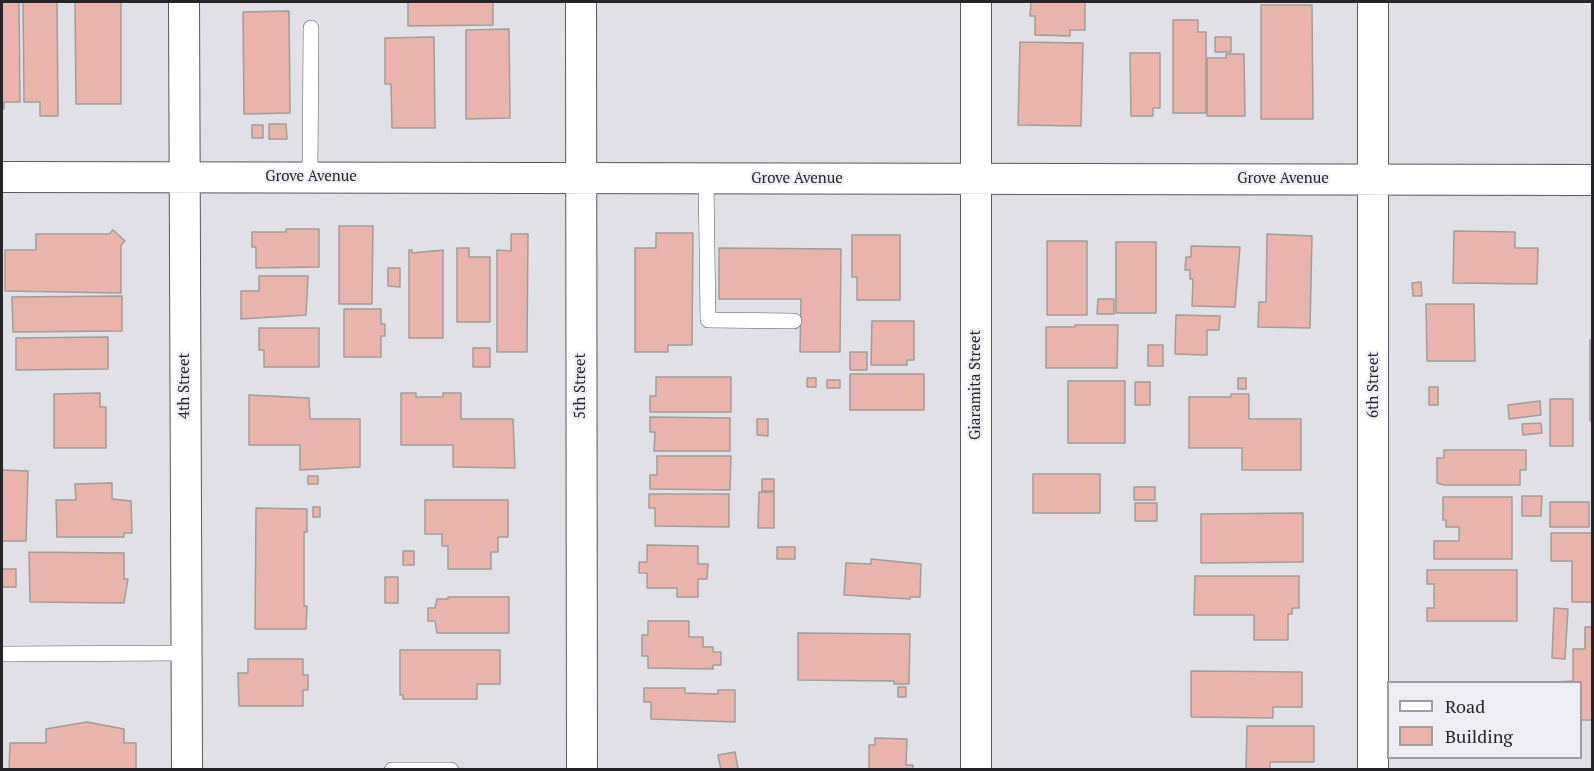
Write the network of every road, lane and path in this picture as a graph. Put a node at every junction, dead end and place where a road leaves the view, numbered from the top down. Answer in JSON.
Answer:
{"nodes":[{"id":1,"x":184,"y":2,"type":"edge"},
{"id":2,"x":581,"y":2,"type":"edge"},
{"id":3,"x":976,"y":2,"type":"edge"},
{"id":4,"x":1373,"y":2,"type":"edge"},
{"id":5,"x":311,"y":28,"type":"dead end"},
{"id":6,"x":184,"y":176,"type":"junction"},
{"id":7,"x":2,"y":177,"type":"edge"},
{"id":8,"x":310,"y":177,"type":"junction"},
{"id":9,"x":1374,"y":178,"type":"junction"},
{"id":10,"x":581,"y":179,"type":"junction"},
{"id":11,"x":706,"y":179,"type":"junction"},
{"id":12,"x":975,"y":179,"type":"junction"},
{"id":13,"x":1593,"y":180,"type":"edge"},
{"id":14,"x":794,"y":321,"type":"dead end"},
{"id":15,"x":187,"y":653,"type":"junction"},
{"id":16,"x":2,"y":654,"type":"edge"},
{"id":17,"x":187,"y":770,"type":"edge"},
{"id":18,"x":392,"y":770,"type":"edge"},
{"id":19,"x":452,"y":770,"type":"edge"},
{"id":20,"x":582,"y":770,"type":"edge"},
{"id":21,"x":976,"y":770,"type":"edge"},
{"id":22,"x":1373,"y":770,"type":"edge"}],
"edges":[{"from":1,"to":6,"type":"street","name":"4th Street"},
{"from":2,"to":10,"type":"street","name":"5th Street"},
{"from":3,"to":12,"type":"street","name":"Giaramita Street"},
{"from":4,"to":9,"type":"street","name":"6th Street"},
{"from":5,"to":8,"type":"lane"},
{"from":6,"to":7,"type":"street","name":"Grove Avenue"},
{"from":6,"to":8,"type":"street","name":"Grove Avenue"},
{"from":6,"to":15,"type":"street","name":"4th Street"},
{"from":8,"to":10,"type":"street","name":"Grove Avenue"},
{"from":9,"to":12,"type":"street","name":"Grove Avenue"},
{"from":9,"to":13,"type":"street","name":"Grove Avenue"},
{"from":9,"to":22,"type":"street","name":"6th Street"},
{"from":10,"to":11,"type":"street","name":"Grove Avenue"},
{"from":10,"to":20,"type":"street","name":"5th Street"},
{"from":11,"to":12,"type":"street","name":"Grove Avenue"},
{"from":11,"to":14,"type":"lane"},
{"from":12,"to":21,"type":"street","name":"Giaramita Street"},
{"from":15,"to":16,"type":"lane"},
{"from":15,"to":17,"type":"street","name":"4th Street"},
{"from":18,"to":19,"type":"lane"}]}
